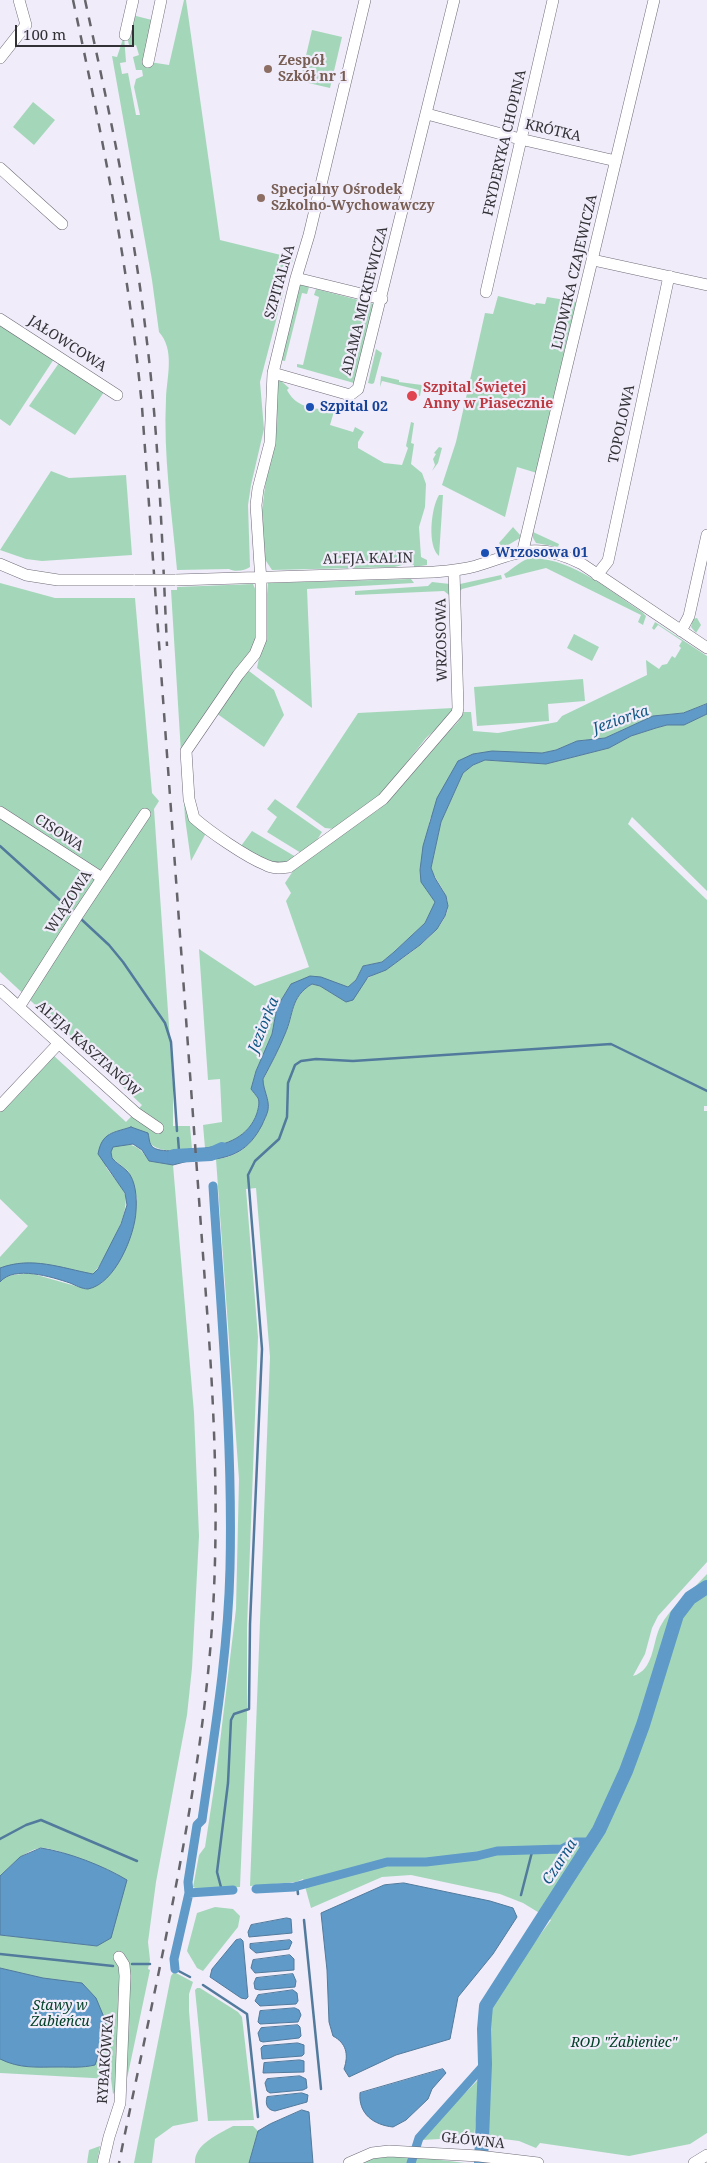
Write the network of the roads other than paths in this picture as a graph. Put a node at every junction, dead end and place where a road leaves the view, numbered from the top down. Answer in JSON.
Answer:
{"nodes":[{"id":1,"x":19,"y":0,"type":"edge"},
{"id":2,"x":133,"y":0,"type":"edge"},
{"id":3,"x":160,"y":0,"type":"edge"},
{"id":4,"x":365,"y":0,"type":"edge"},
{"id":5,"x":454,"y":0,"type":"edge"},
{"id":6,"x":553,"y":0,"type":"edge"},
{"id":7,"x":654,"y":0,"type":"edge"},
{"id":8,"x":125,"y":35,"type":"dead end"},
{"id":9,"x":0,"y":58,"type":"edge"},
{"id":10,"x":148,"y":62,"type":"dead end"},
{"id":11,"x":427,"y":114,"type":"junction"},
{"id":12,"x":520,"y":139,"type":"junction"},
{"id":13,"x":616,"y":161,"type":"junction"},
{"id":14,"x":0,"y":168,"type":"edge"},
{"id":15,"x":62,"y":224,"type":"dead end"},
{"id":16,"x":593,"y":260,"type":"junction"},
{"id":17,"x":669,"y":276,"type":"junction"},
{"id":18,"x":296,"y":278,"type":"junction"},
{"id":19,"x":707,"y":285,"type":"edge"},
{"id":20,"x":486,"y":292,"type":"dead end"},
{"id":21,"x":382,"y":298,"type":"junction"},
{"id":22,"x":0,"y":319,"type":"edge"},
{"id":23,"x":272,"y":373,"type":"junction"},
{"id":24,"x":117,"y":395,"type":"dead end"},
{"id":25,"x":707,"y":536,"type":"edge"},
{"id":26,"x":524,"y":550,"type":"junction"},
{"id":27,"x":0,"y":564,"type":"edge"},
{"id":28,"x":454,"y":571,"type":"junction"},
{"id":29,"x":597,"y":574,"type":"junction"},
{"id":30,"x":260,"y":577,"type":"junction"},
{"id":31,"x":681,"y":631,"type":"junction"},
{"id":32,"x":707,"y":648,"type":"edge"},
{"id":33,"x":0,"y":812,"type":"edge"},
{"id":34,"x":145,"y":814,"type":"dead end"},
{"id":35,"x":102,"y":878,"type":"junction"},
{"id":36,"x":0,"y":990,"type":"edge"},
{"id":37,"x":19,"y":1007,"type":"junction"},
{"id":38,"x":59,"y":1043,"type":"junction"},
{"id":39,"x":0,"y":1106,"type":"edge"},
{"id":40,"x":158,"y":1128,"type":"dead end"},
{"id":41,"x":119,"y":1957,"type":"dead end"},
{"id":42,"x":707,"y":2155,"type":"edge"},
{"id":43,"x":103,"y":2163,"type":"edge"},
{"id":44,"x":349,"y":2163,"type":"edge"},
{"id":45,"x":538,"y":2163,"type":"edge"},
{"id":46,"x":694,"y":2163,"type":"edge"}],
"edges":[{"from":1,"to":9,"type":"street"},
{"from":2,"to":8,"type":"street"},
{"from":3,"to":10,"type":"street"},
{"from":4,"to":18,"type":"street","name":"SZPITALNA"},
{"from":5,"to":11,"type":"street","name":"ADAMA MICKIEWICZA"},
{"from":6,"to":12,"type":"street","name":"FRYDERYKA CHOPINA"},
{"from":7,"to":13,"type":"street","name":"LUDWIKA CZAJEWICZA"},
{"from":11,"to":12,"type":"street","name":"KRÓTKA"},
{"from":11,"to":21,"type":"street","name":"ADAMA MICKIEWICZA"},
{"from":12,"to":13,"type":"street","name":"KRÓTKA"},
{"from":12,"to":20,"type":"street","name":"FRYDERYKA CHOPINA"},
{"from":13,"to":16,"type":"street","name":"LUDWIKA CZAJEWICZA"},
{"from":14,"to":15,"type":"street"},
{"from":16,"to":17,"type":"street"},
{"from":16,"to":26,"type":"street","name":"LUDWIKA CZAJEWICZA"},
{"from":17,"to":19,"type":"street"},
{"from":17,"to":29,"type":"street","name":"TOPOLOWA"},
{"from":18,"to":21,"type":"street"},
{"from":18,"to":23,"type":"street","name":"SZPITALNA"},
{"from":21,"to":23,"type":"street","name":"ADAMA MICKIEWICZA"},
{"from":22,"to":24,"type":"street","name":"JAŁOWCOWA"},
{"from":23,"to":30,"type":"street","name":"SZPITALNA"},
{"from":25,"to":31,"type":"street"},
{"from":26,"to":28,"type":"street","name":"ALEJA KALIN"},
{"from":26,"to":29,"type":"street","name":"ALEJA KALIN"},
{"from":27,"to":30,"type":"street","name":"ALEJA KALIN","bridge":true},
{"from":28,"to":30,"type":"street","name":"ALEJA KALIN"},
{"from":28,"to":30,"type":"street","name":"WRZOSOWA"},
{"from":29,"to":31,"type":"street","name":"ALEJA KALIN"},
{"from":31,"to":32,"type":"street","name":"ALEJA KALIN"},
{"from":33,"to":35,"type":"street","name":"CISOWA"},
{"from":34,"to":35,"type":"street","name":"WIĄZOWA"},
{"from":35,"to":37,"type":"street","name":"WIĄZOWA"},
{"from":36,"to":37,"type":"street","name":"ALEJA KASZTANÓW"},
{"from":37,"to":38,"type":"street","name":"ALEJA KASZTANÓW"},
{"from":38,"to":39,"type":"street"},
{"from":38,"to":40,"type":"street","name":"ALEJA KASZTANÓW"},
{"from":41,"to":43,"type":"street","name":"RYBAKÓWKA"},
{"from":42,"to":46,"type":"street"},
{"from":44,"to":45,"type":"street","name":"GŁÓWNA"}]}
